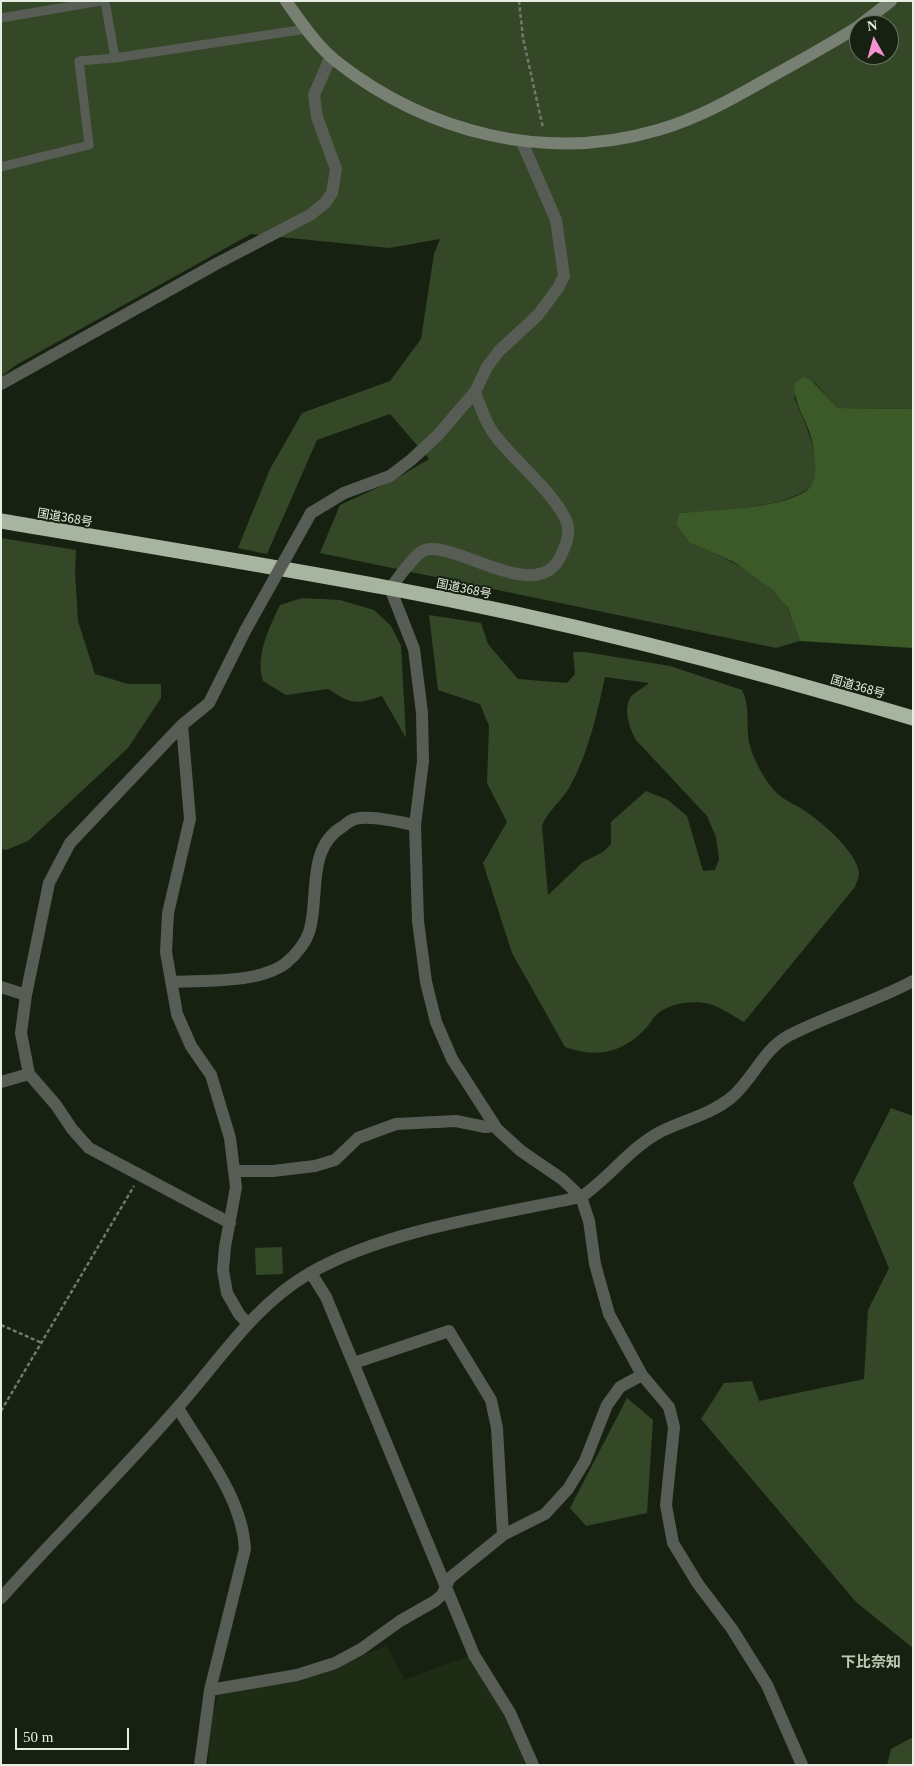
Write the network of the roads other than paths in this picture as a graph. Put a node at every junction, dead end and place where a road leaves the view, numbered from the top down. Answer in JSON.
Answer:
{"nodes":[{"id":1,"x":101,"y":1,"type":"edge"},
{"id":2,"x":105,"y":1,"type":"edge"},
{"id":3,"x":286,"y":1,"type":"edge"},
{"id":4,"x":891,"y":1,"type":"edge"},
{"id":5,"x":873,"y":15,"type":"edge"},
{"id":6,"x":1,"y":18,"type":"edge"},
{"id":7,"x":306,"y":29,"type":"junction"},
{"id":8,"x":849,"y":31,"type":"edge"},
{"id":9,"x":331,"y":56,"type":"junction"},
{"id":10,"x":115,"y":58,"type":"junction"},
{"id":11,"x":522,"y":142,"type":"junction"},
{"id":12,"x":1,"y":166,"type":"edge"},
{"id":13,"x":1,"y":384,"type":"edge"},
{"id":14,"x":475,"y":392,"type":"junction"},
{"id":15,"x":1,"y":521,"type":"edge"},
{"id":16,"x":390,"y":588,"type":"junction"},
{"id":17,"x":913,"y":718,"type":"edge"},
{"id":18,"x":182,"y":725,"type":"junction"},
{"id":19,"x":415,"y":825,"type":"junction"},
{"id":20,"x":913,"y":981,"type":"edge"},
{"id":21,"x":171,"y":982,"type":"junction"},
{"id":22,"x":1,"y":988,"type":"edge"},
{"id":23,"x":26,"y":995,"type":"junction"},
{"id":24,"x":29,"y":1074,"type":"junction"},
{"id":25,"x":1,"y":1082,"type":"edge"},
{"id":26,"x":495,"y":1126,"type":"junction"},
{"id":27,"x":235,"y":1170,"type":"junction"},
{"id":28,"x":581,"y":1197,"type":"junction"},
{"id":29,"x":230,"y":1223,"type":"junction"},
{"id":30,"x":311,"y":1272,"type":"junction"},
{"id":31,"x":248,"y":1324,"type":"junction"},
{"id":32,"x":354,"y":1363,"type":"junction"},
{"id":33,"x":642,"y":1375,"type":"junction"},
{"id":34,"x":178,"y":1408,"type":"junction"},
{"id":35,"x":503,"y":1535,"type":"junction"},
{"id":36,"x":446,"y":1587,"type":"junction"},
{"id":37,"x":1,"y":1598,"type":"edge"},
{"id":38,"x":210,"y":1690,"type":"junction"},
{"id":39,"x":200,"y":1765,"type":"edge"},
{"id":40,"x":533,"y":1765,"type":"edge"},
{"id":41,"x":802,"y":1765,"type":"edge"}],
"edges":[{"from":1,"to":6,"type":"lane"},
{"from":2,"to":10,"type":"lane"},
{"from":3,"to":7,"type":"street"},
{"from":4,"to":5,"type":"street"},
{"from":7,"to":9,"type":"street"},
{"from":7,"to":10,"type":"lane"},
{"from":8,"to":11,"type":"street"},
{"from":9,"to":11,"type":"street"},
{"from":9,"to":13,"type":"street"},
{"from":10,"to":12,"type":"lane"},
{"from":11,"to":14,"type":"street"},
{"from":14,"to":16,"type":"street"},
{"from":14,"to":18,"type":"street","bridge":true},
{"from":15,"to":16,"type":"highway","name":"国道368号"},
{"from":16,"to":17,"type":"highway","name":"国道368号"},
{"from":16,"to":19,"type":"street"},
{"from":18,"to":21,"type":"street"},
{"from":18,"to":23,"type":"street"},
{"from":19,"to":21,"type":"street"},
{"from":19,"to":26,"type":"street"},
{"from":20,"to":28,"type":"street"},
{"from":21,"to":27,"type":"street"},
{"from":22,"to":23,"type":"street"},
{"from":23,"to":24,"type":"street"},
{"from":24,"to":25,"type":"street"},
{"from":24,"to":29,"type":"street"},
{"from":26,"to":27,"type":"street"},
{"from":26,"to":28,"type":"street"},
{"from":27,"to":29,"type":"street"},
{"from":28,"to":30,"type":"street"},
{"from":28,"to":33,"type":"street"},
{"from":29,"to":31,"type":"street"},
{"from":30,"to":31,"type":"street"},
{"from":30,"to":32,"type":"street"},
{"from":31,"to":34,"type":"street"},
{"from":32,"to":35,"type":"street"},
{"from":32,"to":36,"type":"street"},
{"from":33,"to":35,"type":"street"},
{"from":33,"to":41,"type":"street"},
{"from":34,"to":37,"type":"street"},
{"from":34,"to":38,"type":"street"},
{"from":35,"to":36,"type":"street"},
{"from":36,"to":38,"type":"street"},
{"from":36,"to":40,"type":"street"},
{"from":38,"to":39,"type":"street"}]}
